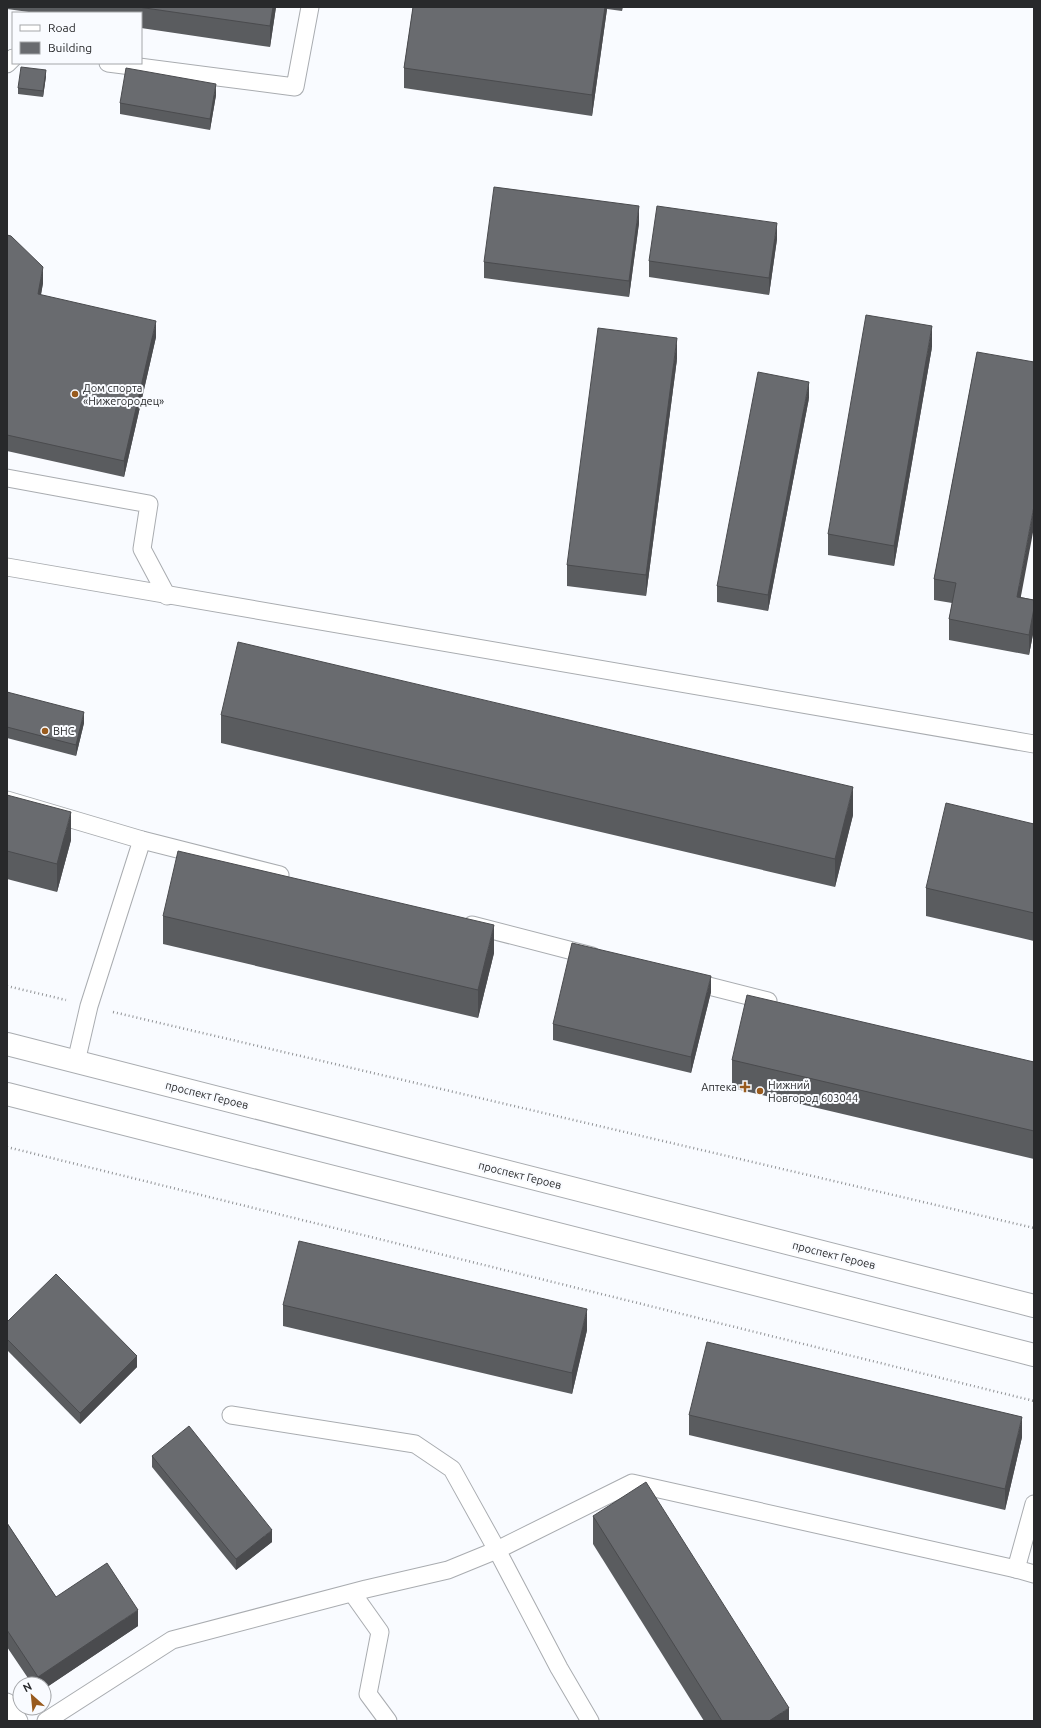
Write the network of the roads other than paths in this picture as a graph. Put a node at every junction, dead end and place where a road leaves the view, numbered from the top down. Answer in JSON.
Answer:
{"nodes":[{"id":1,"x":310,"y":7,"type":"edge"},
{"id":2,"x":116,"y":64,"type":"edge"},
{"id":3,"x":7,"y":478,"type":"edge"},
{"id":4,"x":7,"y":567,"type":"edge"},
{"id":5,"x":167,"y":596,"type":"junction"},
{"id":6,"x":1034,"y":744,"type":"edge"},
{"id":7,"x":7,"y":800,"type":"edge"},
{"id":8,"x":142,"y":840,"type":"junction"},
{"id":9,"x":296,"y":879,"type":"edge"},
{"id":10,"x":457,"y":921,"type":"edge"},
{"id":11,"x":611,"y":960,"type":"edge"},
{"id":12,"x":673,"y":976,"type":"edge"},
{"id":13,"x":780,"y":1004,"type":"edge"},
{"id":14,"x":7,"y":1044,"type":"edge"},
{"id":15,"x":76,"y":1062,"type":"junction"},
{"id":16,"x":7,"y":1094,"type":"edge"},
{"id":17,"x":1034,"y":1306,"type":"edge"},
{"id":18,"x":1034,"y":1355,"type":"edge"},
{"id":19,"x":231,"y":1414,"type":"dead end"},
{"id":20,"x":1034,"y":1504,"type":"edge"},
{"id":21,"x":498,"y":1550,"type":"junction"},
{"id":22,"x":1016,"y":1569,"type":"junction"},
{"id":23,"x":1034,"y":1574,"type":"edge"},
{"id":24,"x":353,"y":1594,"type":"junction"},
{"id":25,"x":7,"y":1702,"type":"edge"},
{"id":26,"x":19,"y":1721,"type":"edge"},
{"id":27,"x":46,"y":1721,"type":"edge"},
{"id":28,"x":388,"y":1721,"type":"edge"},
{"id":29,"x":590,"y":1721,"type":"edge"}],
"edges":[{"from":1,"to":2,"type":"lane"},
{"from":3,"to":5,"type":"lane"},
{"from":4,"to":5,"type":"lane"},
{"from":5,"to":6,"type":"lane"},
{"from":7,"to":8,"type":"lane"},
{"from":8,"to":9,"type":"lane"},
{"from":8,"to":15,"type":"lane"},
{"from":10,"to":11,"type":"lane"},
{"from":12,"to":13,"type":"lane"},
{"from":14,"to":15,"type":"main road","name":"проспект Героев"},
{"from":15,"to":17,"type":"main road","name":"проспект Героев"},
{"from":16,"to":18,"type":"main road"},
{"from":19,"to":21,"type":"lane"},
{"from":20,"to":22,"type":"lane"},
{"from":21,"to":22,"type":"lane"},
{"from":21,"to":24,"type":"lane"},
{"from":21,"to":29,"type":"lane"},
{"from":22,"to":23,"type":"lane"},
{"from":24,"to":27,"type":"lane"},
{"from":24,"to":28,"type":"lane"},
{"from":25,"to":26,"type":"lane"}]}
